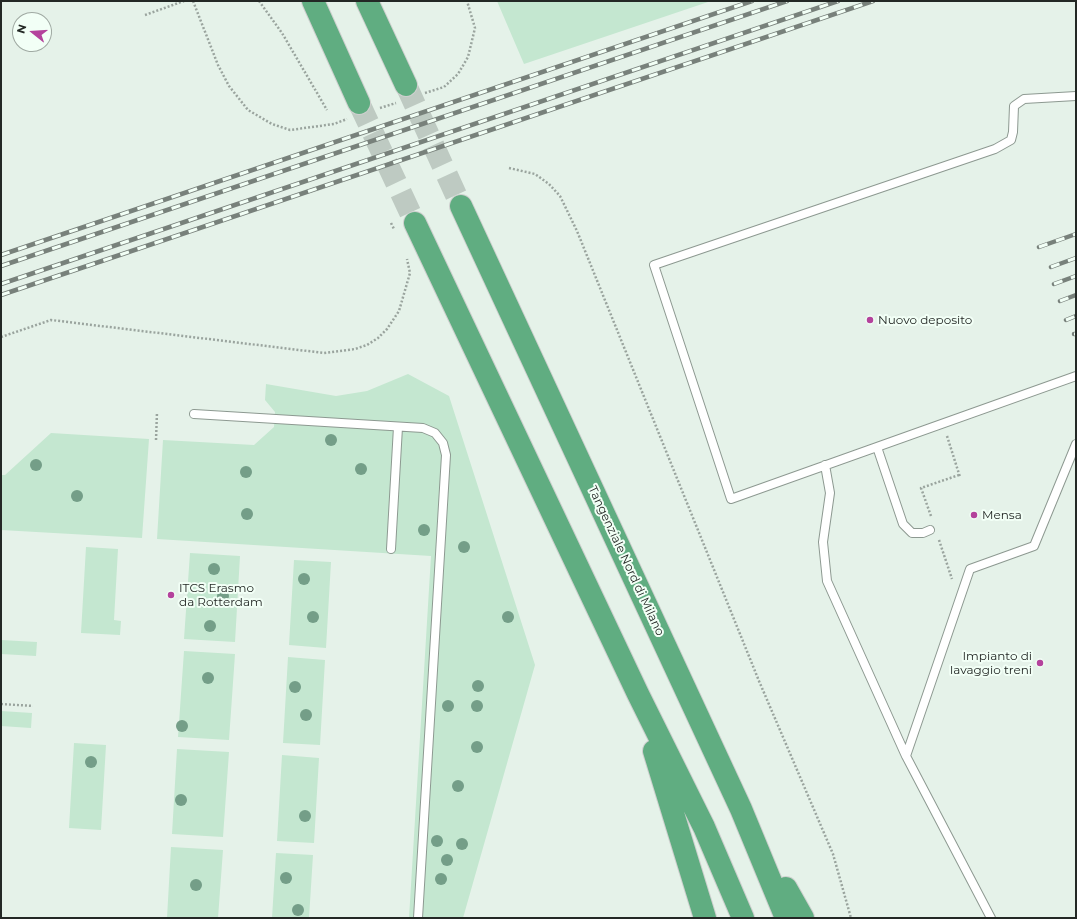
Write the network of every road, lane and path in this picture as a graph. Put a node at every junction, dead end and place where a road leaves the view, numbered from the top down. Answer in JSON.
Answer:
{"nodes":[{"id":1,"x":184,"y":1,"type":"edge"},
{"id":2,"x":259,"y":1,"type":"edge"},
{"id":3,"x":313,"y":1,"type":"edge"},
{"id":4,"x":366,"y":1,"type":"edge"},
{"id":5,"x":145,"y":15,"type":"dead end"},
{"id":6,"x":406,"y":86,"type":"tunnel mouth"},
{"id":7,"x":1076,"y":96,"type":"edge"},
{"id":8,"x":359,"y":103,"type":"tunnel mouth"},
{"id":9,"x":327,"y":110,"type":"dead end"},
{"id":10,"x":509,"y":168,"type":"dead end"},
{"id":11,"x":461,"y":206,"type":"tunnel mouth"},
{"id":12,"x":391,"y":223,"type":"dead end"},
{"id":13,"x":415,"y":223,"type":"tunnel mouth"},
{"id":14,"x":394,"y":230,"type":"dead end"},
{"id":15,"x":407,"y":257,"type":"dead end"},
{"id":16,"x":1,"y":337,"type":"edge"},
{"id":17,"x":1076,"y":376,"type":"edge"},
{"id":18,"x":158,"y":412,"type":"dead end"},
{"id":19,"x":194,"y":414,"type":"dead end"},
{"id":20,"x":943,"y":423,"type":"junction"},
{"id":21,"x":398,"y":427,"type":"junction"},
{"id":22,"x":156,"y":440,"type":"dead end"},
{"id":23,"x":1076,"y":444,"type":"edge"},
{"id":24,"x":877,"y":447,"type":"junction"},
{"id":25,"x":825,"y":466,"type":"junction"},
{"id":26,"x":960,"y":477,"type":"dead end"},
{"id":27,"x":930,"y":530,"type":"dead end"},
{"id":28,"x":391,"y":549,"type":"dead end"},
{"id":29,"x":638,"y":694,"type":"junction"},
{"id":30,"x":1,"y":704,"type":"edge"},
{"id":31,"x":33,"y":706,"type":"dead end"},
{"id":32,"x":906,"y":756,"type":"junction"},
{"id":33,"x":741,"y":809,"type":"junction"},
{"id":34,"x":418,"y":918,"type":"edge"},
{"id":35,"x":705,"y":918,"type":"edge"},
{"id":36,"x":743,"y":918,"type":"edge"},
{"id":37,"x":786,"y":918,"type":"edge"},
{"id":38,"x":803,"y":918,"type":"edge"},
{"id":39,"x":851,"y":918,"type":"edge"},
{"id":40,"x":991,"y":918,"type":"edge"}],
"edges":[{"from":1,"to":5,"type":"path"},
{"from":2,"to":9,"type":"path"},
{"from":3,"to":8,"type":"highway"},
{"from":4,"to":6,"type":"highway"},
{"from":7,"to":25,"type":"lane"},
{"from":10,"to":39,"type":"path"},
{"from":11,"to":33,"type":"highway","name":"Tangenziale Nord di Milano"},
{"from":12,"to":14,"type":"path"},
{"from":13,"to":29,"type":"highway"},
{"from":15,"to":16,"type":"path"},
{"from":17,"to":20,"type":"lane"},
{"from":18,"to":22,"type":"path"},
{"from":19,"to":21,"type":"lane"},
{"from":20,"to":24,"type":"lane"},
{"from":20,"to":26,"type":"path"},
{"from":21,"to":28,"type":"lane"},
{"from":21,"to":34,"type":"lane"},
{"from":23,"to":32,"type":"lane"},
{"from":24,"to":25,"type":"lane"},
{"from":24,"to":27,"type":"lane"},
{"from":25,"to":32,"type":"lane"},
{"from":29,"to":35,"type":"highway"},
{"from":29,"to":36,"type":"highway"},
{"from":30,"to":31,"type":"path"},
{"from":32,"to":40,"type":"lane"},
{"from":33,"to":37,"type":"highway","name":"Tangenziale Nord di Milano"},
{"from":33,"to":38,"type":"highway"}]}
